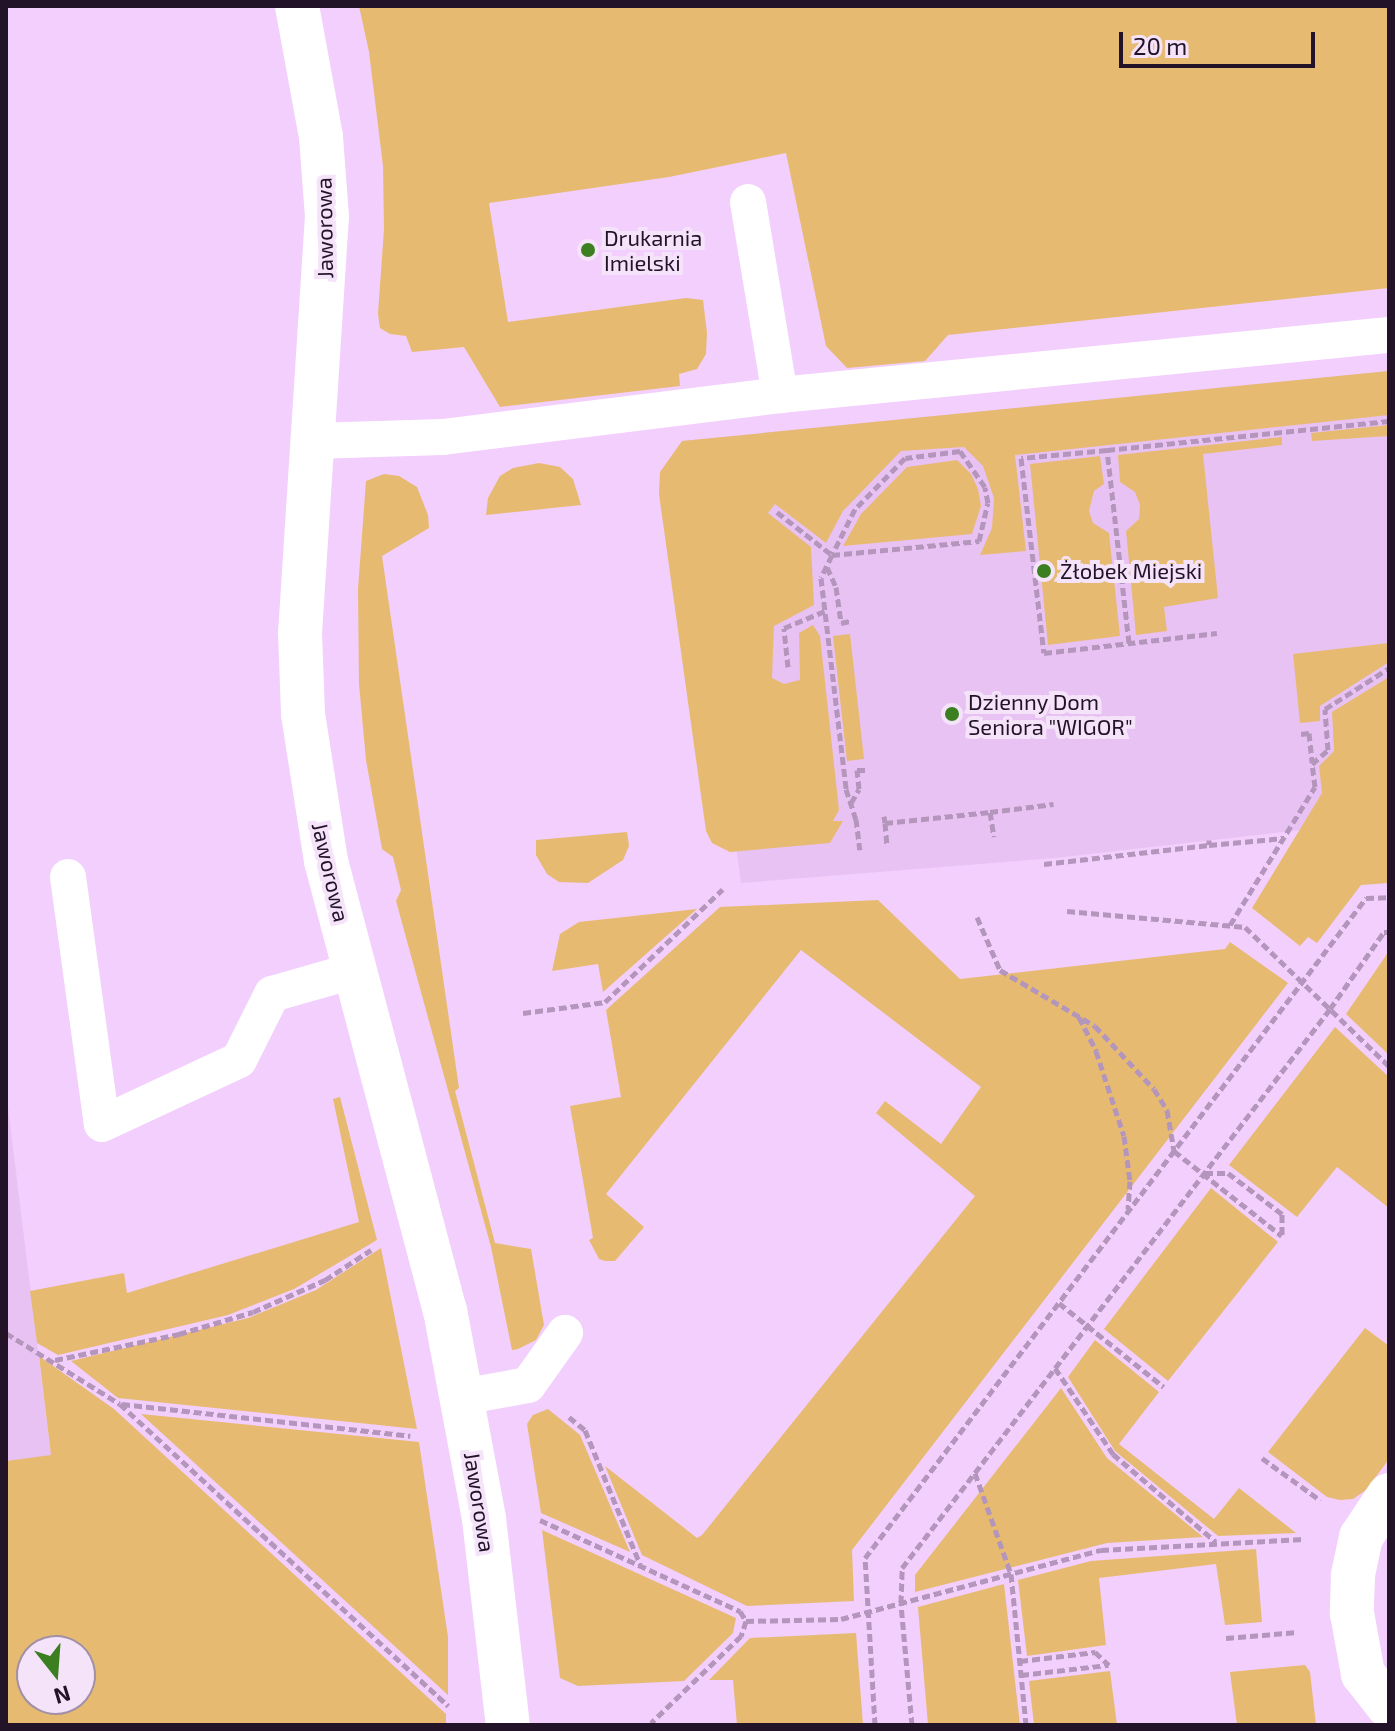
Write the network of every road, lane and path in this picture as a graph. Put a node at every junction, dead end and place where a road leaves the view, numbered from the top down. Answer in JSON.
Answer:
{"nodes":[{"id":1,"x":297,"y":6,"type":"edge"},
{"id":2,"x":748,"y":202,"type":"dead end"},
{"id":3,"x":1389,"y":335,"type":"edge"},
{"id":4,"x":780,"y":395,"type":"junction"},
{"id":5,"x":1389,"y":421,"type":"edge"},
{"id":6,"x":313,"y":441,"type":"junction"},
{"id":7,"x":1107,"y":450,"type":"junction"},
{"id":8,"x":777,"y":512,"type":"dead end"},
{"id":9,"x":832,"y":555,"type":"junction"},
{"id":10,"x":827,"y":566,"type":"junction"},
{"id":11,"x":825,"y":611,"type":"junction"},
{"id":12,"x":850,"y":621,"type":"dead end"},
{"id":13,"x":1217,"y":633,"type":"dead end"},
{"id":14,"x":1129,"y":643,"type":"junction"},
{"id":15,"x":788,"y":667,"type":"dead end"},
{"id":16,"x":1389,"y":668,"type":"edge"},
{"id":17,"x":1301,"y":734,"type":"dead end"},
{"id":18,"x":1312,"y":764,"type":"junction"},
{"id":19,"x":865,"y":770,"type":"dead end"},
{"id":20,"x":851,"y":804,"type":"junction"},
{"id":21,"x":1054,"y":804,"type":"dead end"},
{"id":22,"x":990,"y":812,"type":"junction"},
{"id":23,"x":994,"y":837,"type":"dead end"},
{"id":24,"x":1284,"y":838,"type":"junction"},
{"id":25,"x":887,"y":846,"type":"dead end"},
{"id":26,"x":860,"y":850,"type":"dead end"},
{"id":27,"x":1044,"y":864,"type":"dead end"},
{"id":28,"x":68,"y":877,"type":"dead end"},
{"id":29,"x":723,"y":889,"type":"dead end"},
{"id":30,"x":1389,"y":897,"type":"edge"},
{"id":31,"x":1067,"y":911,"type":"dead end"},
{"id":32,"x":977,"y":917,"type":"dead end"},
{"id":33,"x":1230,"y":925,"type":"junction"},
{"id":34,"x":1389,"y":932,"type":"edge"},
{"id":35,"x":356,"y":970,"type":"junction"},
{"id":36,"x":1303,"y":981,"type":"junction"},
{"id":37,"x":1330,"y":1009,"type":"junction"},
{"id":38,"x":523,"y":1013,"type":"dead end"},
{"id":39,"x":1078,"y":1016,"type":"junction"},
{"id":40,"x":1389,"y":1066,"type":"edge"},
{"id":41,"x":1174,"y":1151,"type":"junction"},
{"id":42,"x":1204,"y":1174,"type":"junction"},
{"id":43,"x":1128,"y":1212,"type":"junction"},
{"id":44,"x":374,"y":1249,"type":"dead end"},
{"id":45,"x":1059,"y":1303,"type":"junction"},
{"id":46,"x":1088,"y":1325,"type":"junction"},
{"id":47,"x":6,"y":1333,"type":"edge"},
{"id":48,"x":565,"y":1333,"type":"dead end"},
{"id":49,"x":54,"y":1360,"type":"junction"},
{"id":50,"x":1055,"y":1368,"type":"junction"},
{"id":51,"x":528,"y":1385,"type":"junction"},
{"id":52,"x":1164,"y":1387,"type":"dead end"},
{"id":53,"x":462,"y":1397,"type":"junction"},
{"id":54,"x":120,"y":1404,"type":"junction"},
{"id":55,"x":412,"y":1437,"type":"dead end"},
{"id":56,"x":1262,"y":1458,"type":"dead end"},
{"id":57,"x":975,"y":1473,"type":"junction"},
{"id":58,"x":1389,"y":1495,"type":"edge"},
{"id":59,"x":531,"y":1520,"type":"dead end"},
{"id":60,"x":1364,"y":1532,"type":"junction"},
{"id":61,"x":1299,"y":1539,"type":"dead end"},
{"id":62,"x":1217,"y":1543,"type":"junction"},
{"id":63,"x":641,"y":1565,"type":"junction"},
{"id":64,"x":1011,"y":1574,"type":"junction"},
{"id":65,"x":901,"y":1603,"type":"junction"},
{"id":66,"x":866,"y":1613,"type":"junction"},
{"id":67,"x":746,"y":1621,"type":"junction"},
{"id":68,"x":1355,"y":1628,"type":"junction"},
{"id":69,"x":1226,"y":1638,"type":"dead end"},
{"id":70,"x":1020,"y":1661,"type":"junction"},
{"id":71,"x":1021,"y":1675,"type":"junction"},
{"id":72,"x":1389,"y":1707,"type":"edge"},
{"id":73,"x":458,"y":1715,"type":"dead end"},
{"id":74,"x":651,"y":1723,"type":"dead end"},
{"id":75,"x":508,"y":1725,"type":"edge"},
{"id":76,"x":875,"y":1725,"type":"edge"},
{"id":77,"x":912,"y":1725,"type":"edge"},
{"id":78,"x":1026,"y":1725,"type":"edge"}],
"edges":[{"from":1,"to":6,"type":"street","name":"Jaworowa"},
{"from":2,"to":4,"type":"lane"},
{"from":3,"to":4,"type":"lane"},
{"from":4,"to":6,"type":"lane"},
{"from":5,"to":7,"type":"path"},
{"from":6,"to":35,"type":"street","name":"Jaworowa"},
{"from":7,"to":14,"type":"path"},
{"from":7,"to":14,"type":"path"},
{"from":8,"to":9,"type":"path"},
{"from":9,"to":9,"type":"path"},
{"from":9,"to":10,"type":"path"},
{"from":10,"to":11,"type":"path"},
{"from":10,"to":12,"type":"path"},
{"from":11,"to":15,"type":"path"},
{"from":11,"to":20,"type":"path"},
{"from":13,"to":14,"type":"path"},
{"from":16,"to":18,"type":"path"},
{"from":17,"to":18,"type":"path"},
{"from":18,"to":24,"type":"path"},
{"from":19,"to":20,"type":"path"},
{"from":20,"to":26,"type":"path"},
{"from":21,"to":22,"type":"path"},
{"from":22,"to":23,"type":"path"},
{"from":22,"to":25,"type":"path"},
{"from":24,"to":27,"type":"path"},
{"from":24,"to":33,"type":"path"},
{"from":28,"to":35,"type":"lane"},
{"from":29,"to":38,"type":"path"},
{"from":30,"to":36,"type":"path"},
{"from":31,"to":33,"type":"path"},
{"from":32,"to":39,"type":"path"},
{"from":33,"to":36,"type":"path"},
{"from":34,"to":37,"type":"path"},
{"from":35,"to":53,"type":"street","name":"Jaworowa"},
{"from":36,"to":37,"type":"path"},
{"from":36,"to":41,"type":"path"},
{"from":37,"to":40,"type":"path"},
{"from":37,"to":42,"type":"path"},
{"from":39,"to":41,"type":"path"},
{"from":39,"to":43,"type":"path"},
{"from":41,"to":42,"type":"path"},
{"from":41,"to":43,"type":"path"},
{"from":42,"to":42,"type":"path"},
{"from":42,"to":46,"type":"path"},
{"from":43,"to":45,"type":"path"},
{"from":44,"to":49,"type":"path"},
{"from":45,"to":46,"type":"path"},
{"from":45,"to":66,"type":"path"},
{"from":46,"to":50,"type":"path"},
{"from":46,"to":52,"type":"path"},
{"from":47,"to":49,"type":"path"},
{"from":48,"to":51,"type":"lane"},
{"from":49,"to":54,"type":"path"},
{"from":50,"to":57,"type":"path"},
{"from":50,"to":62,"type":"path"},
{"from":51,"to":53,"type":"lane"},
{"from":51,"to":63,"type":"path"},
{"from":53,"to":75,"type":"street","name":"Jaworowa"},
{"from":54,"to":55,"type":"path"},
{"from":54,"to":73,"type":"path"},
{"from":56,"to":60,"type":"path"},
{"from":57,"to":64,"type":"path"},
{"from":57,"to":65,"type":"path"},
{"from":58,"to":60,"type":"street"},
{"from":59,"to":63,"type":"path"},
{"from":60,"to":68,"type":"street"},
{"from":61,"to":62,"type":"path"},
{"from":62,"to":64,"type":"path"},
{"from":63,"to":67,"type":"path"},
{"from":64,"to":65,"type":"path"},
{"from":64,"to":70,"type":"path"},
{"from":65,"to":66,"type":"path"},
{"from":65,"to":77,"type":"path"},
{"from":66,"to":67,"type":"path"},
{"from":66,"to":76,"type":"path"},
{"from":67,"to":74,"type":"path"},
{"from":68,"to":69,"type":"path"},
{"from":68,"to":72,"type":"street"},
{"from":70,"to":71,"type":"path"},
{"from":70,"to":71,"type":"path"},
{"from":71,"to":78,"type":"path"}]}
